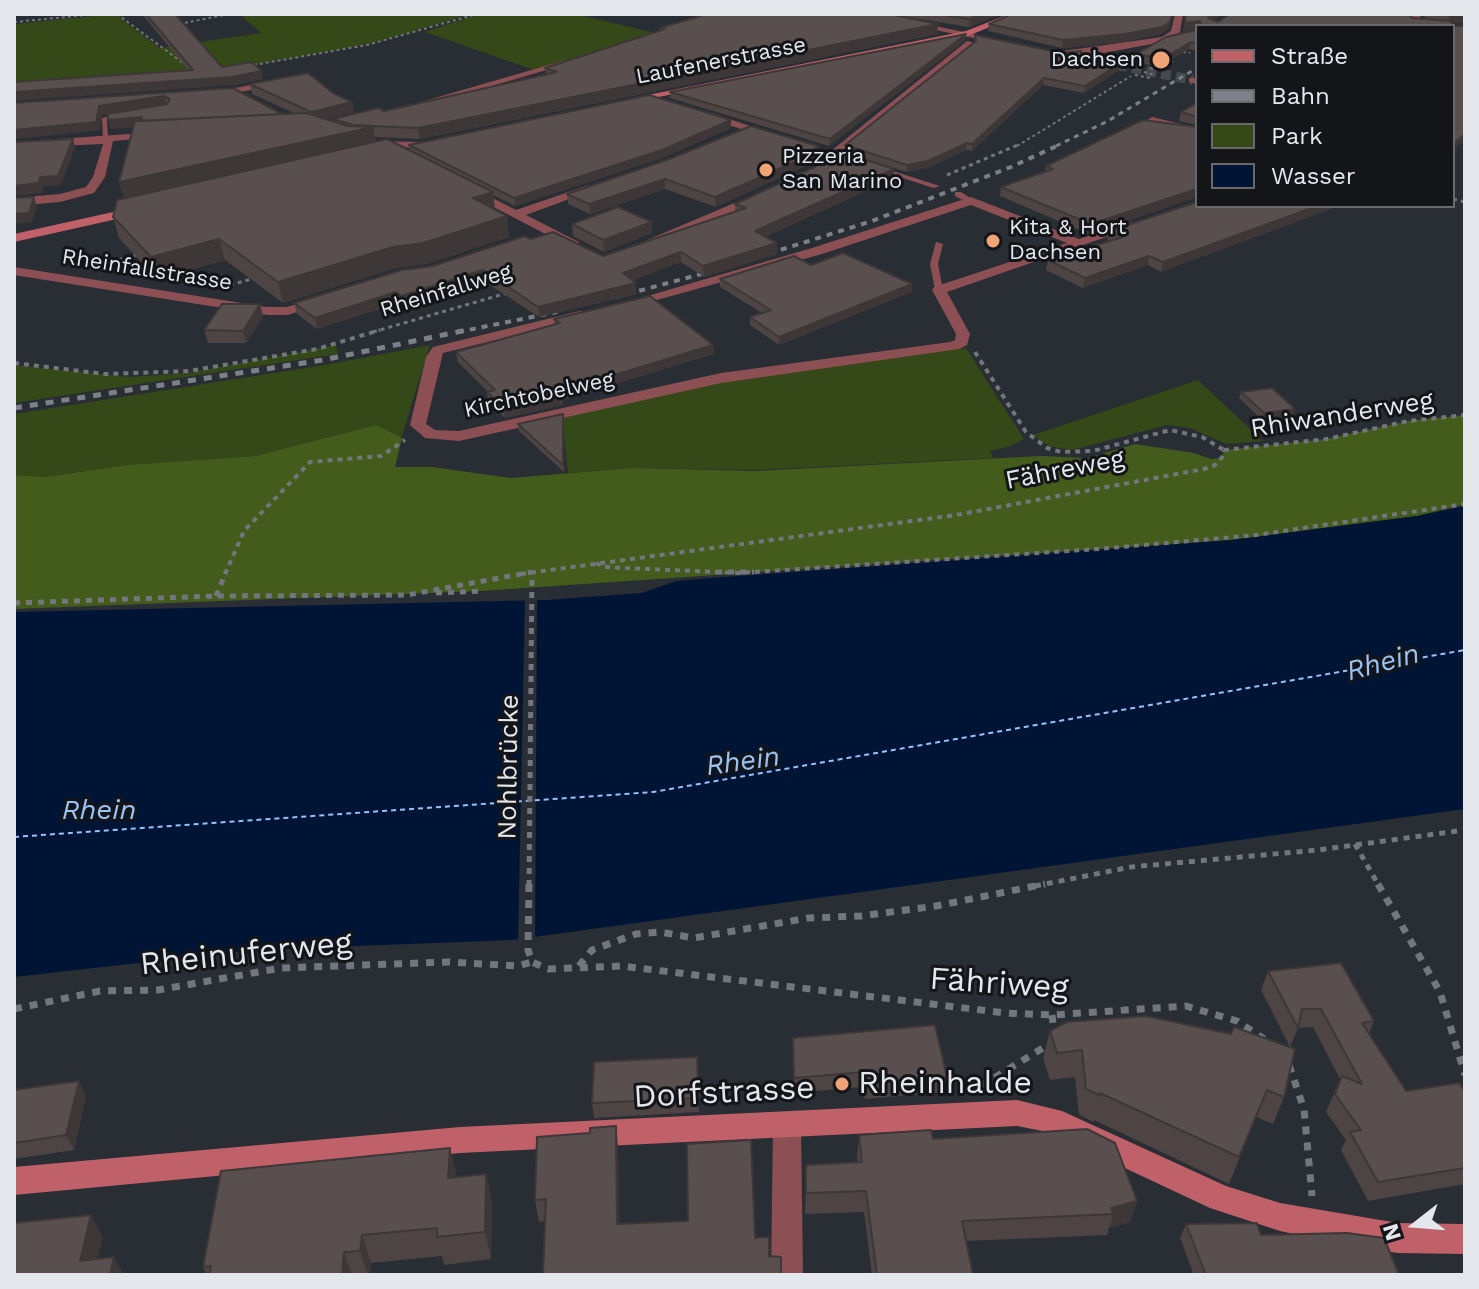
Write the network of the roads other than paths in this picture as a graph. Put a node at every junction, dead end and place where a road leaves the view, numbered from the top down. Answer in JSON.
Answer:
{"nodes":[{"id":1,"x":863,"y":14,"type":"edge"},
{"id":2,"x":1017,"y":14,"type":"edge"},
{"id":3,"x":1179,"y":14,"type":"edge"},
{"id":4,"x":1418,"y":14,"type":"edge"},
{"id":5,"x":1432,"y":24,"type":"edge"},
{"id":6,"x":1187,"y":37,"type":"edge"},
{"id":7,"x":969,"y":38,"type":"junction"},
{"id":8,"x":1165,"y":39,"type":"junction"},
{"id":9,"x":1002,"y":42,"type":"edge"},
{"id":10,"x":1124,"y":48,"type":"junction"},
{"id":11,"x":1037,"y":50,"type":"edge"},
{"id":12,"x":1144,"y":52,"type":"junction"},
{"id":13,"x":1062,"y":54,"type":"junction"},
{"id":14,"x":579,"y":59,"type":"edge"},
{"id":15,"x":1129,"y":60,"type":"dead end"},
{"id":16,"x":1106,"y":63,"type":"tunnel mouth"},
{"id":17,"x":202,"y":76,"type":"edge"},
{"id":18,"x":266,"y":85,"type":"edge"},
{"id":19,"x":203,"y":94,"type":"edge"},
{"id":20,"x":238,"y":94,"type":"junction"},
{"id":21,"x":649,"y":96,"type":"junction"},
{"id":22,"x":621,"y":102,"type":"edge"},
{"id":23,"x":257,"y":103,"type":"edge"},
{"id":24,"x":678,"y":105,"type":"edge"},
{"id":25,"x":408,"y":107,"type":"edge"},
{"id":26,"x":692,"y":110,"type":"edge"},
{"id":27,"x":136,"y":114,"type":"edge"},
{"id":28,"x":1152,"y":120,"type":"edge"},
{"id":29,"x":750,"y":128,"type":"junction"},
{"id":30,"x":1195,"y":131,"type":"edge"},
{"id":31,"x":166,"y":134,"type":"edge"},
{"id":32,"x":736,"y":134,"type":"edge"},
{"id":33,"x":105,"y":138,"type":"junction"},
{"id":34,"x":437,"y":141,"type":"edge"},
{"id":35,"x":792,"y":141,"type":"edge"},
{"id":36,"x":353,"y":142,"type":"edge"},
{"id":37,"x":14,"y":145,"type":"edge"},
{"id":38,"x":422,"y":145,"type":"junction"},
{"id":39,"x":820,"y":150,"type":"edge"},
{"id":40,"x":393,"y":152,"type":"junction"},
{"id":41,"x":841,"y":156,"type":"junction"},
{"id":42,"x":407,"y":158,"type":"edge"},
{"id":43,"x":363,"y":159,"type":"edge"},
{"id":44,"x":874,"y":167,"type":"edge"},
{"id":45,"x":809,"y":172,"type":"edge"},
{"id":46,"x":611,"y":182,"type":"edge"},
{"id":47,"x":932,"y":185,"type":"road end"},
{"id":48,"x":460,"y":186,"type":"edge"},
{"id":49,"x":769,"y":193,"type":"edge"},
{"id":50,"x":14,"y":202,"type":"edge"},
{"id":51,"x":158,"y":206,"type":"edge"},
{"id":52,"x":515,"y":215,"type":"junction"},
{"id":53,"x":1151,"y":220,"type":"edge"},
{"id":54,"x":14,"y":238,"type":"edge"},
{"id":55,"x":939,"y":244,"type":"dead end"},
{"id":56,"x":1080,"y":244,"type":"junction"},
{"id":57,"x":632,"y":249,"type":"edge"},
{"id":58,"x":589,"y":253,"type":"edge"},
{"id":59,"x":14,"y":271,"type":"edge"},
{"id":60,"x":939,"y":290,"type":"junction"},
{"id":61,"x":333,"y":297,"type":"edge"},
{"id":62,"x":617,"y":306,"type":"edge"},
{"id":63,"x":590,"y":313,"type":"edge"},
{"id":64,"x":787,"y":1126,"type":"junction"},
{"id":65,"x":14,"y":1181,"type":"edge"},
{"id":66,"x":1465,"y":1239,"type":"edge"},
{"id":67,"x":787,"y":1275,"type":"edge"}],
"edges":[{"from":1,"to":7,"type":"street"},
{"from":2,"to":7,"type":"street"},
{"from":3,"to":8,"type":"street"},
{"from":4,"to":5,"type":"street"},
{"from":6,"to":8,"type":"lane"},
{"from":7,"to":9,"type":"street"},
{"from":7,"to":21,"type":"street","name":"Laufenerstrasse"},
{"from":7,"to":41,"type":"street"},
{"from":8,"to":10,"type":"street"},
{"from":8,"to":12,"type":"lane"},
{"from":10,"to":12,"type":"lane"},
{"from":10,"to":13,"type":"street"},
{"from":11,"to":13,"type":"street"},
{"from":12,"to":15,"type":"lane"},
{"from":13,"to":16,"type":"street"},
{"from":14,"to":25,"type":"street"},
{"from":17,"to":20,"type":"street"},
{"from":18,"to":20,"type":"street"},
{"from":19,"to":20,"type":"street"},
{"from":20,"to":23,"type":"street"},
{"from":21,"to":22,"type":"street","name":"Laufenerstrasse"},
{"from":21,"to":24,"type":"street"},
{"from":26,"to":29,"type":"street"},
{"from":27,"to":33,"type":"lane"},
{"from":28,"to":30,"type":"street"},
{"from":29,"to":32,"type":"street"},
{"from":29,"to":35,"type":"street"},
{"from":31,"to":33,"type":"street"},
{"from":33,"to":37,"type":"street"},
{"from":33,"to":50,"type":"street"},
{"from":34,"to":38,"type":"street"},
{"from":36,"to":38,"type":"street"},
{"from":38,"to":40,"type":"street"},
{"from":39,"to":41,"type":"street"},
{"from":40,"to":42,"type":"street"},
{"from":40,"to":43,"type":"street"},
{"from":41,"to":45,"type":"street"},
{"from":44,"to":47,"type":"lane"},
{"from":46,"to":52,"type":"street"},
{"from":48,"to":52,"type":"street"},
{"from":49,"to":57,"type":"street"},
{"from":51,"to":54,"type":"street"},
{"from":52,"to":58,"type":"street"},
{"from":53,"to":56,"type":"street"},
{"from":55,"to":60,"type":"lane"},
{"from":56,"to":60,"type":"street"},
{"from":56,"to":62,"type":"street"},
{"from":59,"to":61,"type":"street","name":"Rheinfallstrasse"},
{"from":60,"to":63,"type":"street","name":"Kirchtobelweg"},
{"from":64,"to":65,"type":"street","name":"Dorfstrasse"},
{"from":64,"to":66,"type":"street","name":"Dorfstrasse"},
{"from":64,"to":67,"type":"street"}]}
